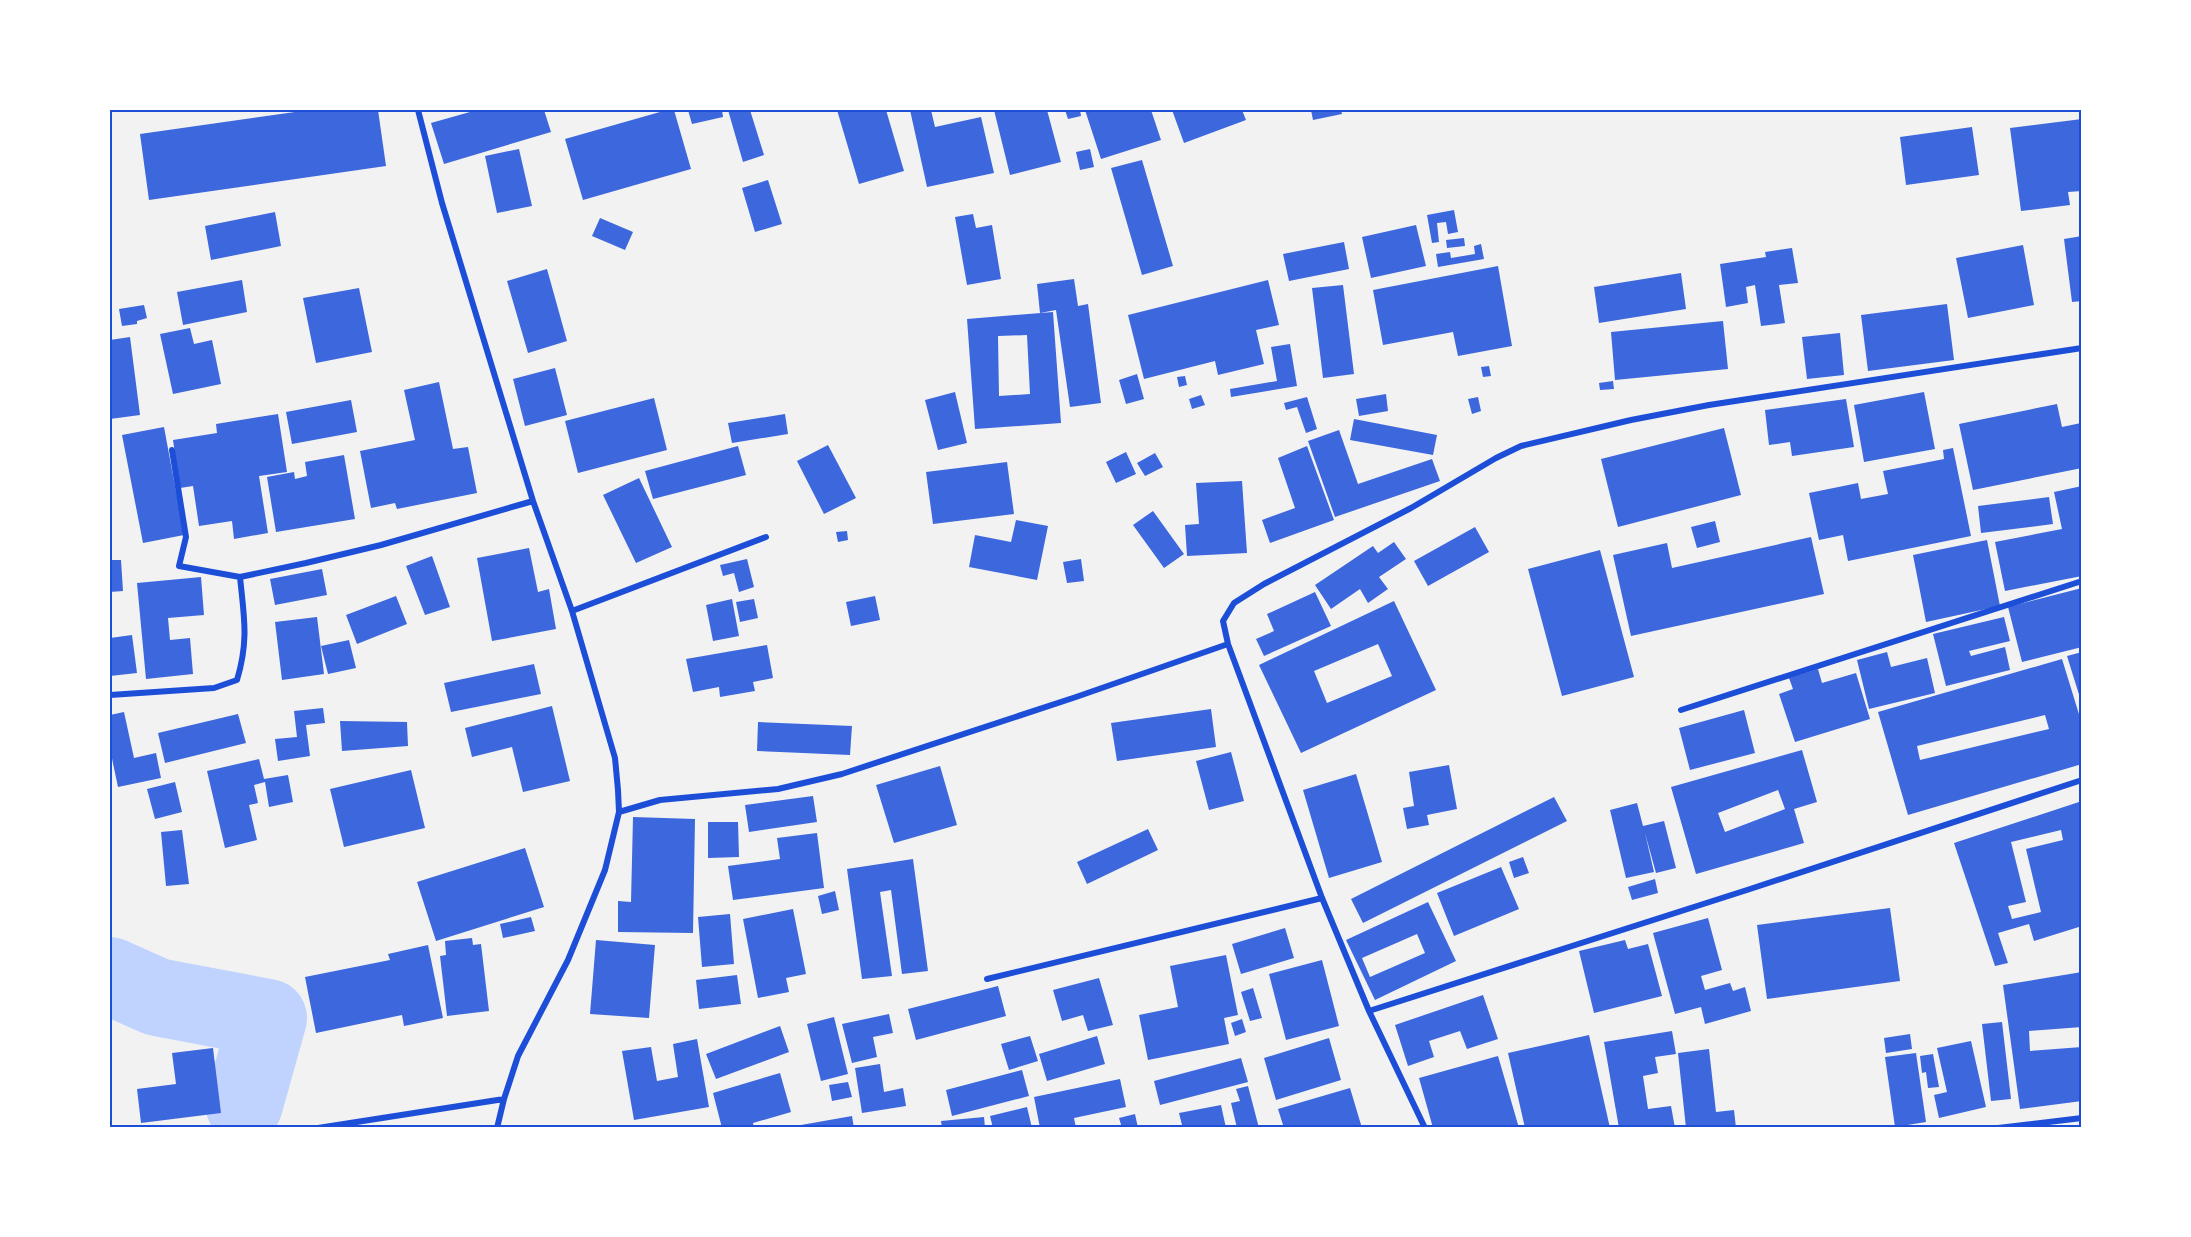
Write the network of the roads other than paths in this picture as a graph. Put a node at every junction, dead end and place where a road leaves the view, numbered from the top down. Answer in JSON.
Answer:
{"nodes":[{"id":1,"x":418,"y":110,"type":"edge"},
{"id":2,"x":2082,"y":348,"type":"edge"},
{"id":3,"x":172,"y":450,"type":"dead end"},
{"id":4,"x":533,"y":501,"type":"junction"},
{"id":5,"x":766,"y":537,"type":"dead end"},
{"id":6,"x":240,"y":577,"type":"junction"},
{"id":7,"x":2082,"y":581,"type":"edge"},
{"id":8,"x":572,"y":611,"type":"junction"},
{"id":9,"x":1227,"y":644,"type":"junction"},
{"id":10,"x":110,"y":695,"type":"edge"},
{"id":11,"x":1681,"y":710,"type":"dead end"},
{"id":12,"x":2082,"y":780,"type":"edge"},
{"id":13,"x":619,"y":812,"type":"junction"},
{"id":14,"x":1322,"y":898,"type":"junction"},
{"id":15,"x":987,"y":979,"type":"dead end"},
{"id":16,"x":1369,"y":1011,"type":"junction"},
{"id":17,"x":504,"y":1099,"type":"junction"},
{"id":18,"x":2082,"y":1118,"type":"edge"},
{"id":19,"x":318,"y":1128,"type":"edge"},
{"id":20,"x":497,"y":1128,"type":"edge"},
{"id":21,"x":1425,"y":1128,"type":"edge"},
{"id":22,"x":1998,"y":1128,"type":"edge"}],
"edges":[{"from":1,"to":4,"type":"street"},
{"from":2,"to":9,"type":"street"},
{"from":3,"to":6,"type":"street"},
{"from":4,"to":6,"type":"street"},
{"from":4,"to":8,"type":"street"},
{"from":5,"to":8,"type":"street"},
{"from":6,"to":10,"type":"street"},
{"from":7,"to":11,"type":"street"},
{"from":8,"to":13,"type":"street"},
{"from":9,"to":13,"type":"street"},
{"from":9,"to":14,"type":"street"},
{"from":12,"to":16,"type":"street"},
{"from":13,"to":17,"type":"street"},
{"from":14,"to":15,"type":"street"},
{"from":14,"to":16,"type":"street"},
{"from":16,"to":21,"type":"street"},
{"from":17,"to":19,"type":"street"},
{"from":17,"to":20,"type":"street"},
{"from":18,"to":22,"type":"street"}]}
